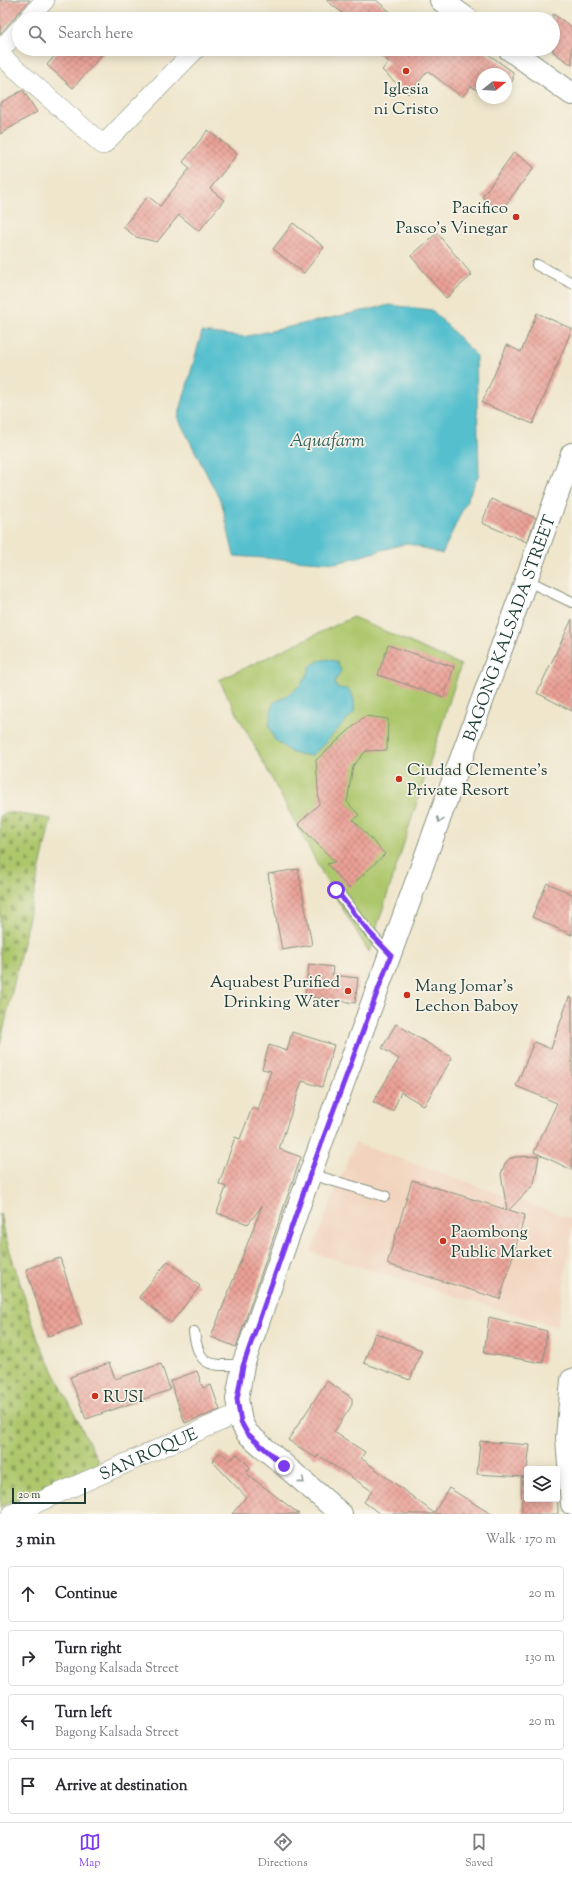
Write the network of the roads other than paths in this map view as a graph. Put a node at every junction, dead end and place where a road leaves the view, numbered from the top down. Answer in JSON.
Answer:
{"nodes":[{"id":1,"x":45,"y":0,"type":"edge"},
{"id":2,"x":441,"y":0,"type":"edge"},
{"id":3,"x":34,"y":12,"type":"edge"},
{"id":4,"x":457,"y":12,"type":"edge"},
{"id":5,"x":12,"y":38,"type":"edge"},
{"id":6,"x":0,"y":51,"type":"edge"},
{"id":7,"x":0,"y":55,"type":"edge"},
{"id":8,"x":189,"y":56,"type":"edge"},
{"id":9,"x":519,"y":56,"type":"edge"},
{"id":10,"x":572,"y":94,"type":"edge"},
{"id":11,"x":537,"y":265,"type":"dead end"},
{"id":12,"x":572,"y":283,"type":"edge"},
{"id":13,"x":572,"y":454,"type":"edge"},
{"id":14,"x":567,"y":481,"type":"edge"},
{"id":15,"x":526,"y":580,"type":"junction"},
{"id":16,"x":572,"y":602,"type":"edge"},
{"id":17,"x":336,"y":890,"type":"dead end"},
{"id":18,"x":391,"y":955,"type":"junction"},
{"id":19,"x":310,"y":1174,"type":"junction"},
{"id":20,"x":385,"y":1196,"type":"dead end"},
{"id":21,"x":194,"y":1332,"type":"dead end"},
{"id":22,"x":243,"y":1366,"type":"junction"},
{"id":23,"x":572,"y":1380,"type":"edge"},
{"id":24,"x":239,"y":1413,"type":"junction"},
{"id":25,"x":572,"y":1504,"type":"edge"},
{"id":26,"x":12,"y":1514,"type":"edge"},
{"id":27,"x":341,"y":1514,"type":"edge"}],
"edges":[{"from":1,"to":3,"type":"street"},
{"from":2,"to":4,"type":"main road"},
{"from":5,"to":6,"type":"street"},
{"from":7,"to":8,"type":"street"},
{"from":9,"to":10,"type":"main road"},
{"from":11,"to":12,"type":"lane"},
{"from":13,"to":14,"type":"main road","name":"BAGONG KALSADA STREET"},
{"from":14,"to":15,"type":"main road","name":"BAGONG KALSADA STREET"},
{"from":15,"to":16,"type":"lane"},
{"from":15,"to":18,"type":"main road","name":"BAGONG KALSADA STREET","one_way":true},
{"from":17,"to":18,"type":"lane"},
{"from":18,"to":19,"type":"main road","name":"BAGONG KALSADA STREET"},
{"from":19,"to":20,"type":"lane"},
{"from":19,"to":22,"type":"main road","name":"BAGONG KALSADA STREET"},
{"from":21,"to":22,"type":"lane"},
{"from":22,"to":24,"type":"main road","name":"BAGONG KALSADA STREET"},
{"from":23,"to":25,"type":"main road"},
{"from":24,"to":26,"type":"street","name":"SAN ROQUE"},
{"from":24,"to":27,"type":"main road","name":"BAGONG KALSADA STREET","one_way":true}]}
